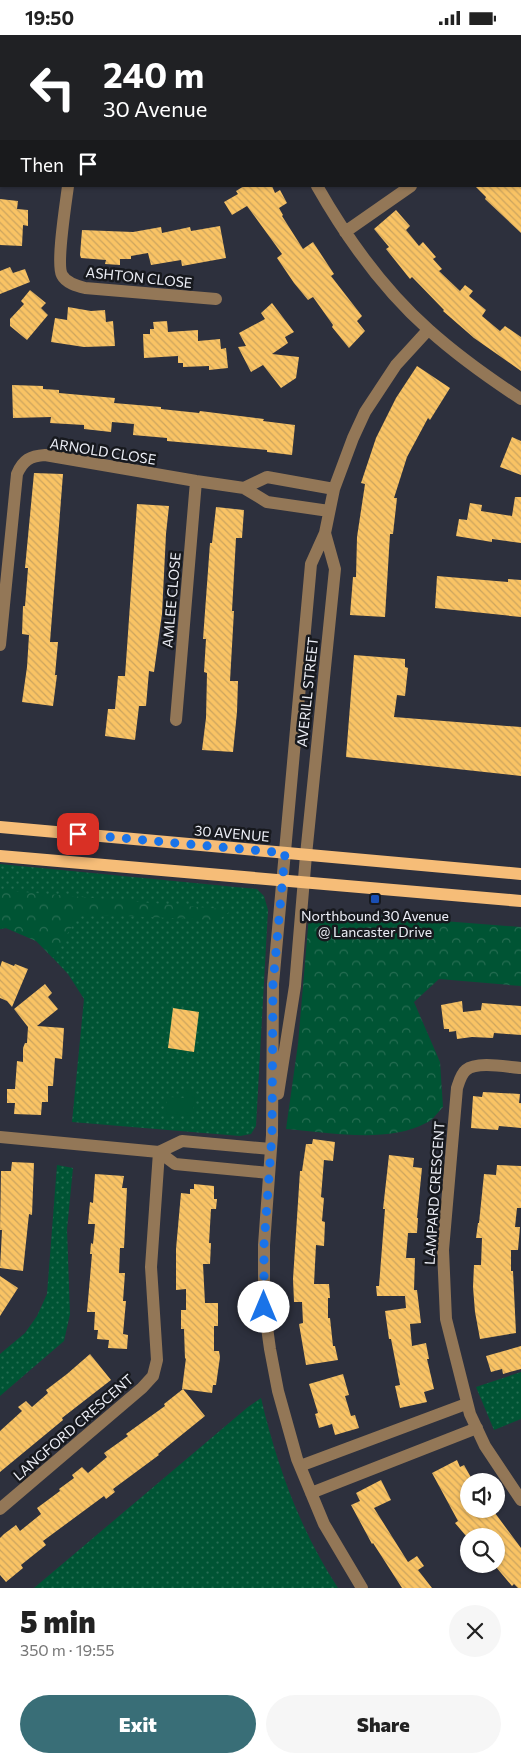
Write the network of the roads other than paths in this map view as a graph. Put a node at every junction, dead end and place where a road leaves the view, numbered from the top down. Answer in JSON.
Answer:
{"nodes":[{"id":1,"x":68,"y":187,"type":"edge"},
{"id":2,"x":318,"y":187,"type":"edge"},
{"id":3,"x":411,"y":187,"type":"edge"},
{"id":4,"x":345,"y":232,"type":"junction"},
{"id":5,"x":216,"y":299,"type":"dead end"},
{"id":6,"x":428,"y":330,"type":"junction"},
{"id":7,"x":521,"y":399,"type":"edge"},
{"id":8,"x":196,"y":481,"type":"junction"},
{"id":9,"x":244,"y":488,"type":"junction"},
{"id":10,"x":334,"y":489,"type":"junction"},
{"id":11,"x":329,"y":511,"type":"junction"},
{"id":12,"x":325,"y":533,"type":"junction"},
{"id":13,"x":0,"y":645,"type":"edge"},
{"id":14,"x":176,"y":720,"type":"dead end"},
{"id":15,"x":0,"y":827,"type":"edge"},
{"id":16,"x":285,"y":853,"type":"junction"},
{"id":17,"x":306,"y":855,"type":"junction"},
{"id":18,"x":0,"y":857,"type":"edge"},
{"id":19,"x":521,"y":874,"type":"edge"},
{"id":20,"x":282,"y":880,"type":"junction"},
{"id":21,"x":304,"y":882,"type":"junction"},
{"id":22,"x":521,"y":901,"type":"edge"},
{"id":23,"x":521,"y":1069,"type":"edge"},
{"id":24,"x":272,"y":1135,"type":"junction"},
{"id":25,"x":0,"y":1137,"type":"edge"},
{"id":26,"x":271,"y":1149,"type":"junction"},
{"id":27,"x":159,"y":1152,"type":"junction"},
{"id":28,"x":269,"y":1173,"type":"junction"},
{"id":29,"x":466,"y":1404,"type":"junction"},
{"id":30,"x":477,"y":1428,"type":"junction"},
{"id":31,"x":300,"y":1466,"type":"junction"},
{"id":32,"x":311,"y":1493,"type":"junction"},
{"id":33,"x":521,"y":1500,"type":"edge"},
{"id":34,"x":0,"y":1509,"type":"edge"},
{"id":35,"x":362,"y":1588,"type":"edge"}],
"edges":[{"from":1,"to":5,"type":"street","name":"ASHTON CLOSE"},
{"from":2,"to":4,"type":"street"},
{"from":3,"to":4,"type":"street"},
{"from":4,"to":6,"type":"street"},
{"from":6,"to":7,"type":"street"},
{"from":6,"to":10,"type":"street","name":"AVERILL STREET"},
{"from":8,"to":9,"type":"street","name":"ARNOLD CLOSE"},
{"from":8,"to":13,"type":"street","name":"ARNOLD CLOSE"},
{"from":8,"to":14,"type":"street","name":"AMLEE CLOSE"},
{"from":9,"to":10,"type":"street"},
{"from":9,"to":11,"type":"street","name":"ARNOLD CLOSE"},
{"from":10,"to":11,"type":"street","name":"AVERILL STREET"},
{"from":11,"to":12,"type":"street","name":"AVERILL STREET"},
{"from":12,"to":16,"type":"street","name":"AVERILL STREET"},
{"from":12,"to":17,"type":"street","name":"AVERILL STREET"},
{"from":15,"to":16,"type":"main road","name":"30 AVENUE"},
{"from":16,"to":17,"type":"main road","name":"30 AVENUE"},
{"from":16,"to":20,"type":"street","name":"AVERILL STREET"},
{"from":17,"to":19,"type":"main road","name":"30 AVENUE"},
{"from":17,"to":21,"type":"street","name":"AVERILL STREET"},
{"from":18,"to":20,"type":"main road"},
{"from":20,"to":21,"type":"main road"},
{"from":20,"to":24,"type":"street","name":"AVERILL STREET"},
{"from":21,"to":22,"type":"main road"},
{"from":21,"to":24,"type":"street","name":"AVERILL STREET"},
{"from":23,"to":29,"type":"street","name":"LAMPARD CRESCENT"},
{"from":24,"to":26,"type":"street"},
{"from":25,"to":27,"type":"street"},
{"from":26,"to":27,"type":"street"},
{"from":26,"to":28,"type":"street"},
{"from":27,"to":28,"type":"street"},
{"from":27,"to":34,"type":"street","name":"LANGFORD CRESCENT"},
{"from":28,"to":31,"type":"street"},
{"from":29,"to":30,"type":"street","name":"LAMPARD CRESCENT"},
{"from":29,"to":31,"type":"street"},
{"from":30,"to":32,"type":"street"},
{"from":30,"to":33,"type":"street","name":"LAMPARD CRESCENT"},
{"from":31,"to":32,"type":"street"},
{"from":32,"to":35,"type":"street"}]}
